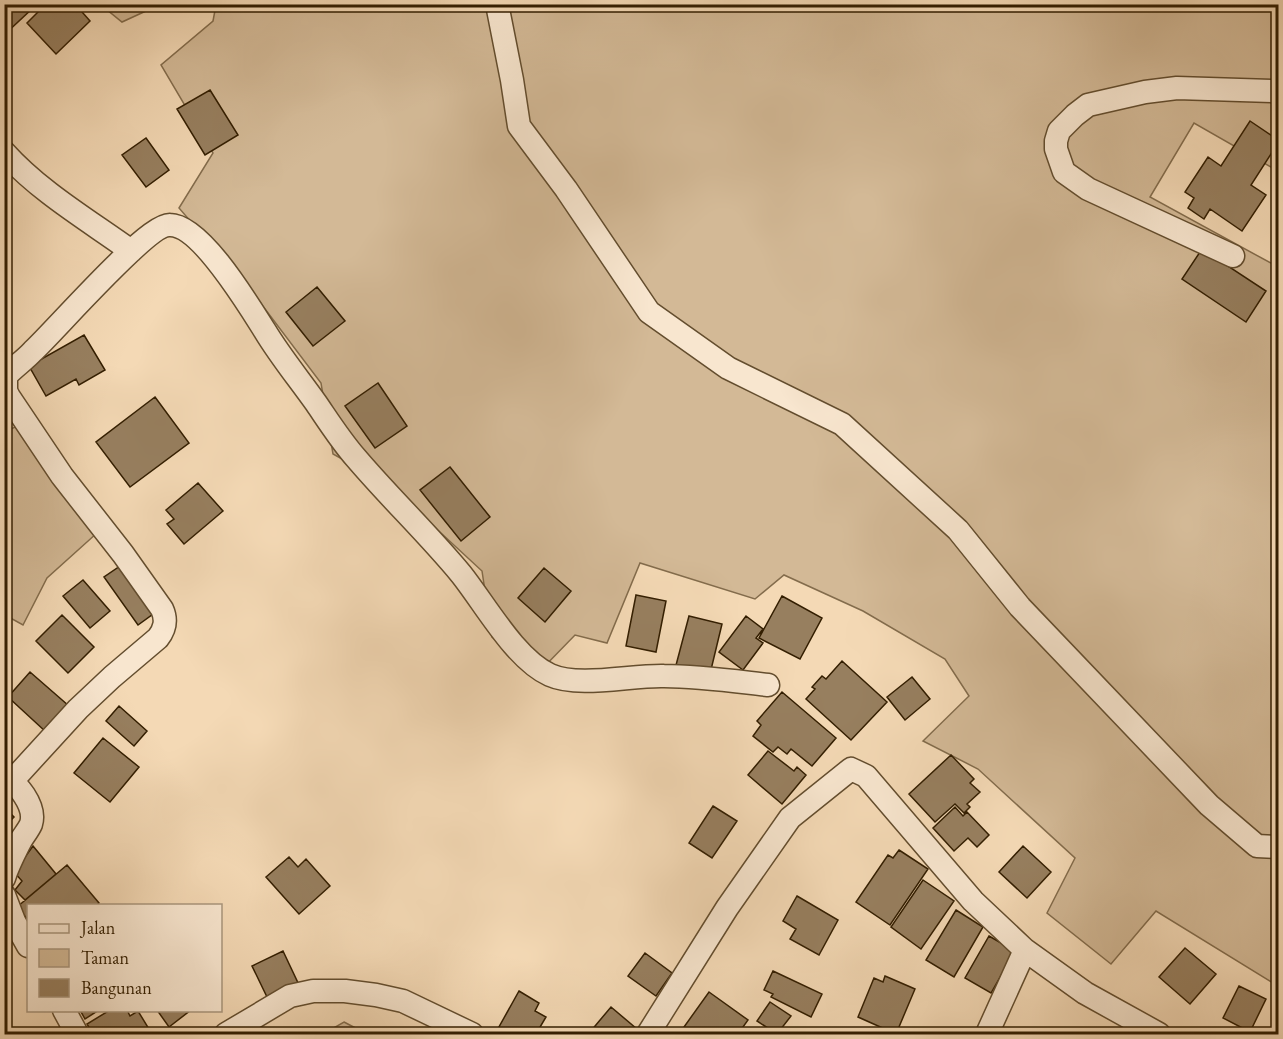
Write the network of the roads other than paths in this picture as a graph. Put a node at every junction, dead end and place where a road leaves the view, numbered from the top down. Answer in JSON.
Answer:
{"nodes":[{"id":1,"x":497,"y":4,"type":"edge"},
{"id":2,"x":1278,"y":93,"type":"edge"},
{"id":3,"x":4,"y":152,"type":"edge"},
{"id":4,"x":131,"y":252,"type":"junction"},
{"id":5,"x":1233,"y":256,"type":"dead end"},
{"id":6,"x":768,"y":685,"type":"dead end"},
{"id":7,"x":9,"y":776,"type":"edge"},
{"id":8,"x":1278,"y":847,"type":"edge"},
{"id":9,"x":4,"y":878,"type":"edge"},
{"id":10,"x":4,"y":895,"type":"edge"},
{"id":11,"x":27,"y":944,"type":"edge"},
{"id":12,"x":1025,"y":950,"type":"junction"},
{"id":13,"x":65,"y":1012,"type":"edge"},
{"id":14,"x":77,"y":1035,"type":"edge"},
{"id":15,"x":225,"y":1035,"type":"edge"},
{"id":16,"x":472,"y":1035,"type":"edge"},
{"id":17,"x":648,"y":1035,"type":"edge"},
{"id":18,"x":987,"y":1035,"type":"edge"},
{"id":19,"x":1159,"y":1035,"type":"edge"}],
"edges":[{"from":1,"to":8,"type":"street"},
{"from":2,"to":5,"type":"street"},
{"from":3,"to":4,"type":"street"},
{"from":4,"to":6,"type":"street"},
{"from":4,"to":7,"type":"street"},
{"from":7,"to":9,"type":"street"},
{"from":10,"to":11,"type":"street"},
{"from":12,"to":17,"type":"street"},
{"from":12,"to":18,"type":"street"},
{"from":12,"to":19,"type":"street"},
{"from":13,"to":14,"type":"street"},
{"from":15,"to":16,"type":"street"}]}
